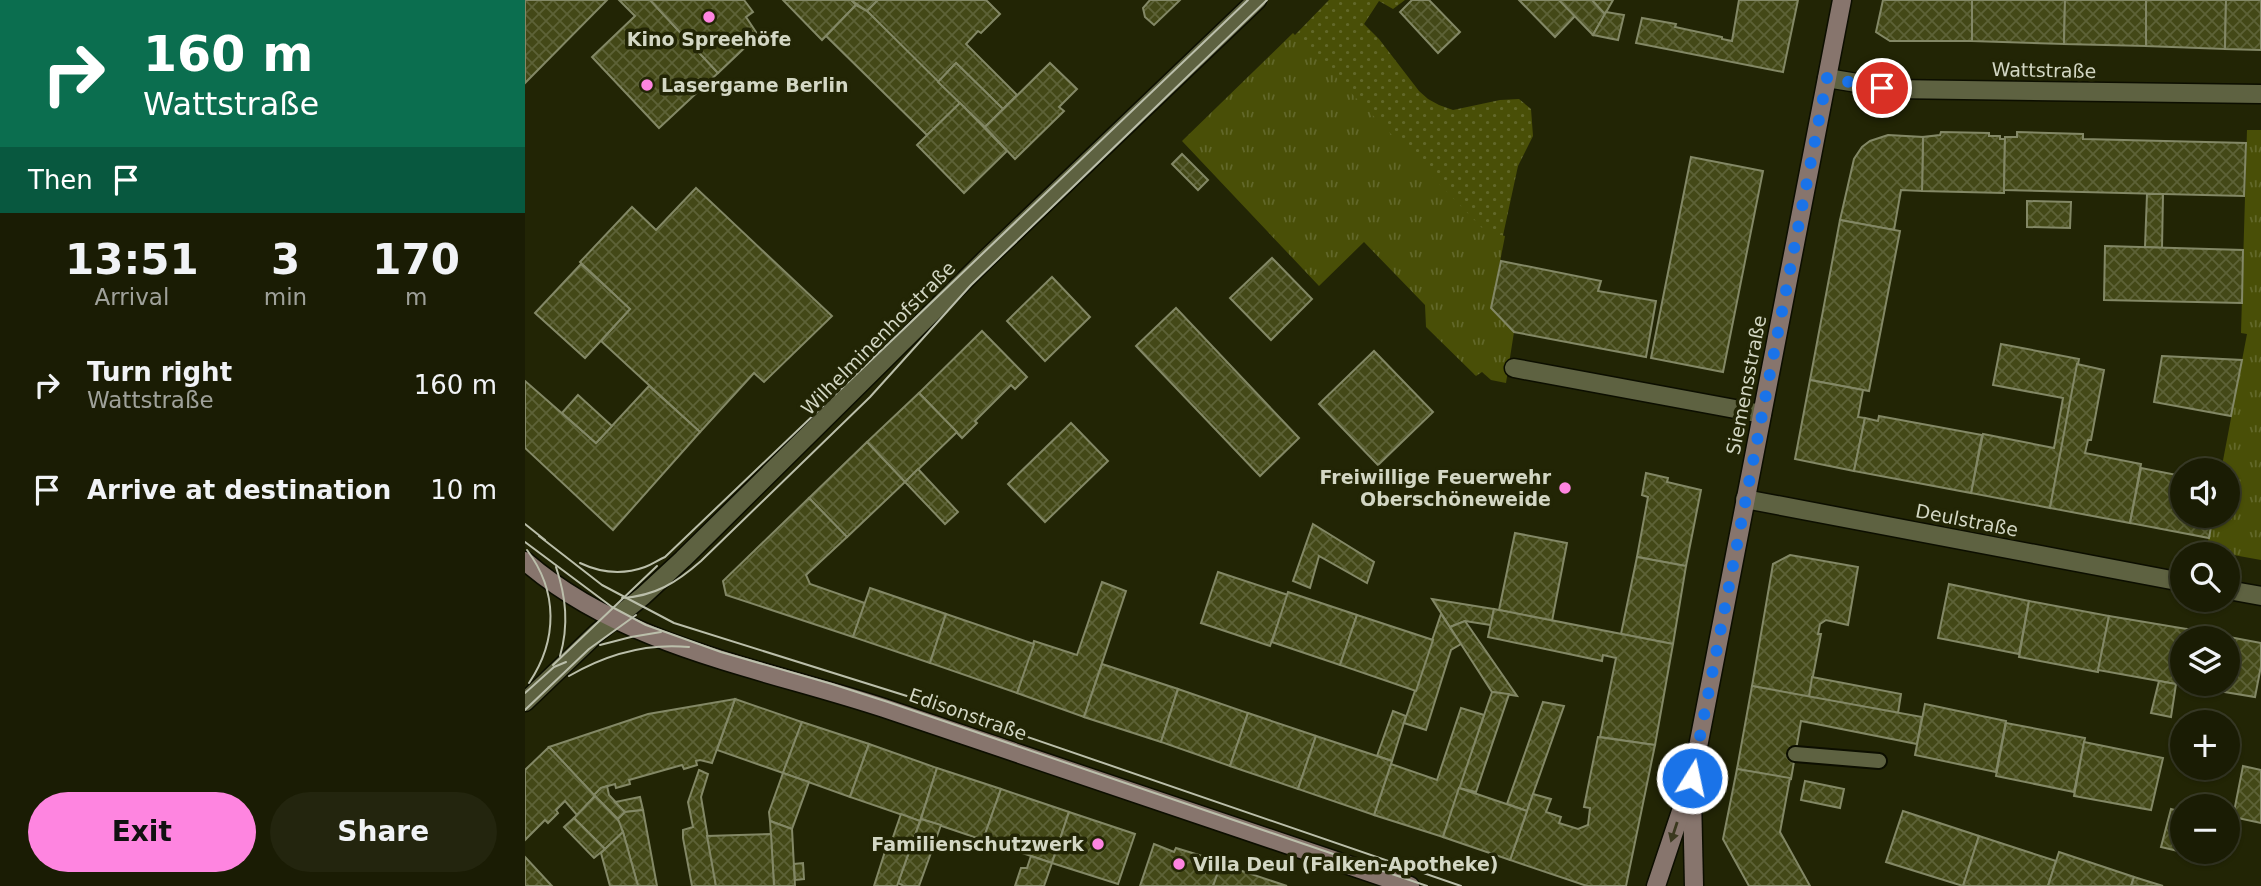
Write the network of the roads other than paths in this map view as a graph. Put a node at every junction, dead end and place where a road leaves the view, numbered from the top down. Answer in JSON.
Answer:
{"nodes":[{"id":1,"x":1257,"y":0,"type":"edge"},
{"id":2,"x":1842,"y":0,"type":"edge"},
{"id":3,"x":1827,"y":78,"type":"junction"},
{"id":4,"x":2261,"y":94,"type":"edge"},
{"id":5,"x":1514,"y":368,"type":"dead end"},
{"id":6,"x":1762,"y":414,"type":"junction"},
{"id":7,"x":1745,"y":499,"type":"junction"},
{"id":8,"x":525,"y":561,"type":"edge"},
{"id":9,"x":2170,"y":580,"type":"edge"},
{"id":10,"x":2240,"y":593,"type":"edge"},
{"id":11,"x":2261,"y":597,"type":"edge"},
{"id":12,"x":614,"y":619,"type":"junction"},
{"id":13,"x":525,"y":702,"type":"edge"},
{"id":14,"x":1795,"y":754,"type":"dead end"},
{"id":15,"x":1879,"y":761,"type":"dead end"},
{"id":16,"x":1692,"y":778,"type":"junction"},
{"id":17,"x":1410,"y":886,"type":"edge"},
{"id":18,"x":1656,"y":886,"type":"edge"},
{"id":19,"x":1694,"y":886,"type":"edge"}],
"edges":[{"from":1,"to":12,"type":"street","name":"Wilhelminenhofstraße"},
{"from":2,"to":3,"type":"main road","name":"Siemensstraße"},
{"from":3,"to":4,"type":"street","name":"Wattstraße"},
{"from":3,"to":6,"type":"main road","name":"Siemensstraße"},
{"from":5,"to":6,"type":"street"},
{"from":6,"to":7,"type":"main road","name":"Siemensstraße"},
{"from":7,"to":9,"type":"street","name":"Deulstraße"},
{"from":7,"to":16,"type":"main road","name":"Siemensstraße"},
{"from":8,"to":12,"type":"main road","name":"Edisonstraße"},
{"from":10,"to":11,"type":"street"},
{"from":12,"to":13,"type":"street","name":"Wilhelminenhofstraße"},
{"from":12,"to":17,"type":"main road","name":"Edisonstraße"},
{"from":14,"to":15,"type":"lane"},
{"from":16,"to":18,"type":"main road","name":"Siemensstraße","one_way":true},
{"from":16,"to":19,"type":"main road","name":"Siemensstraße"}]}
